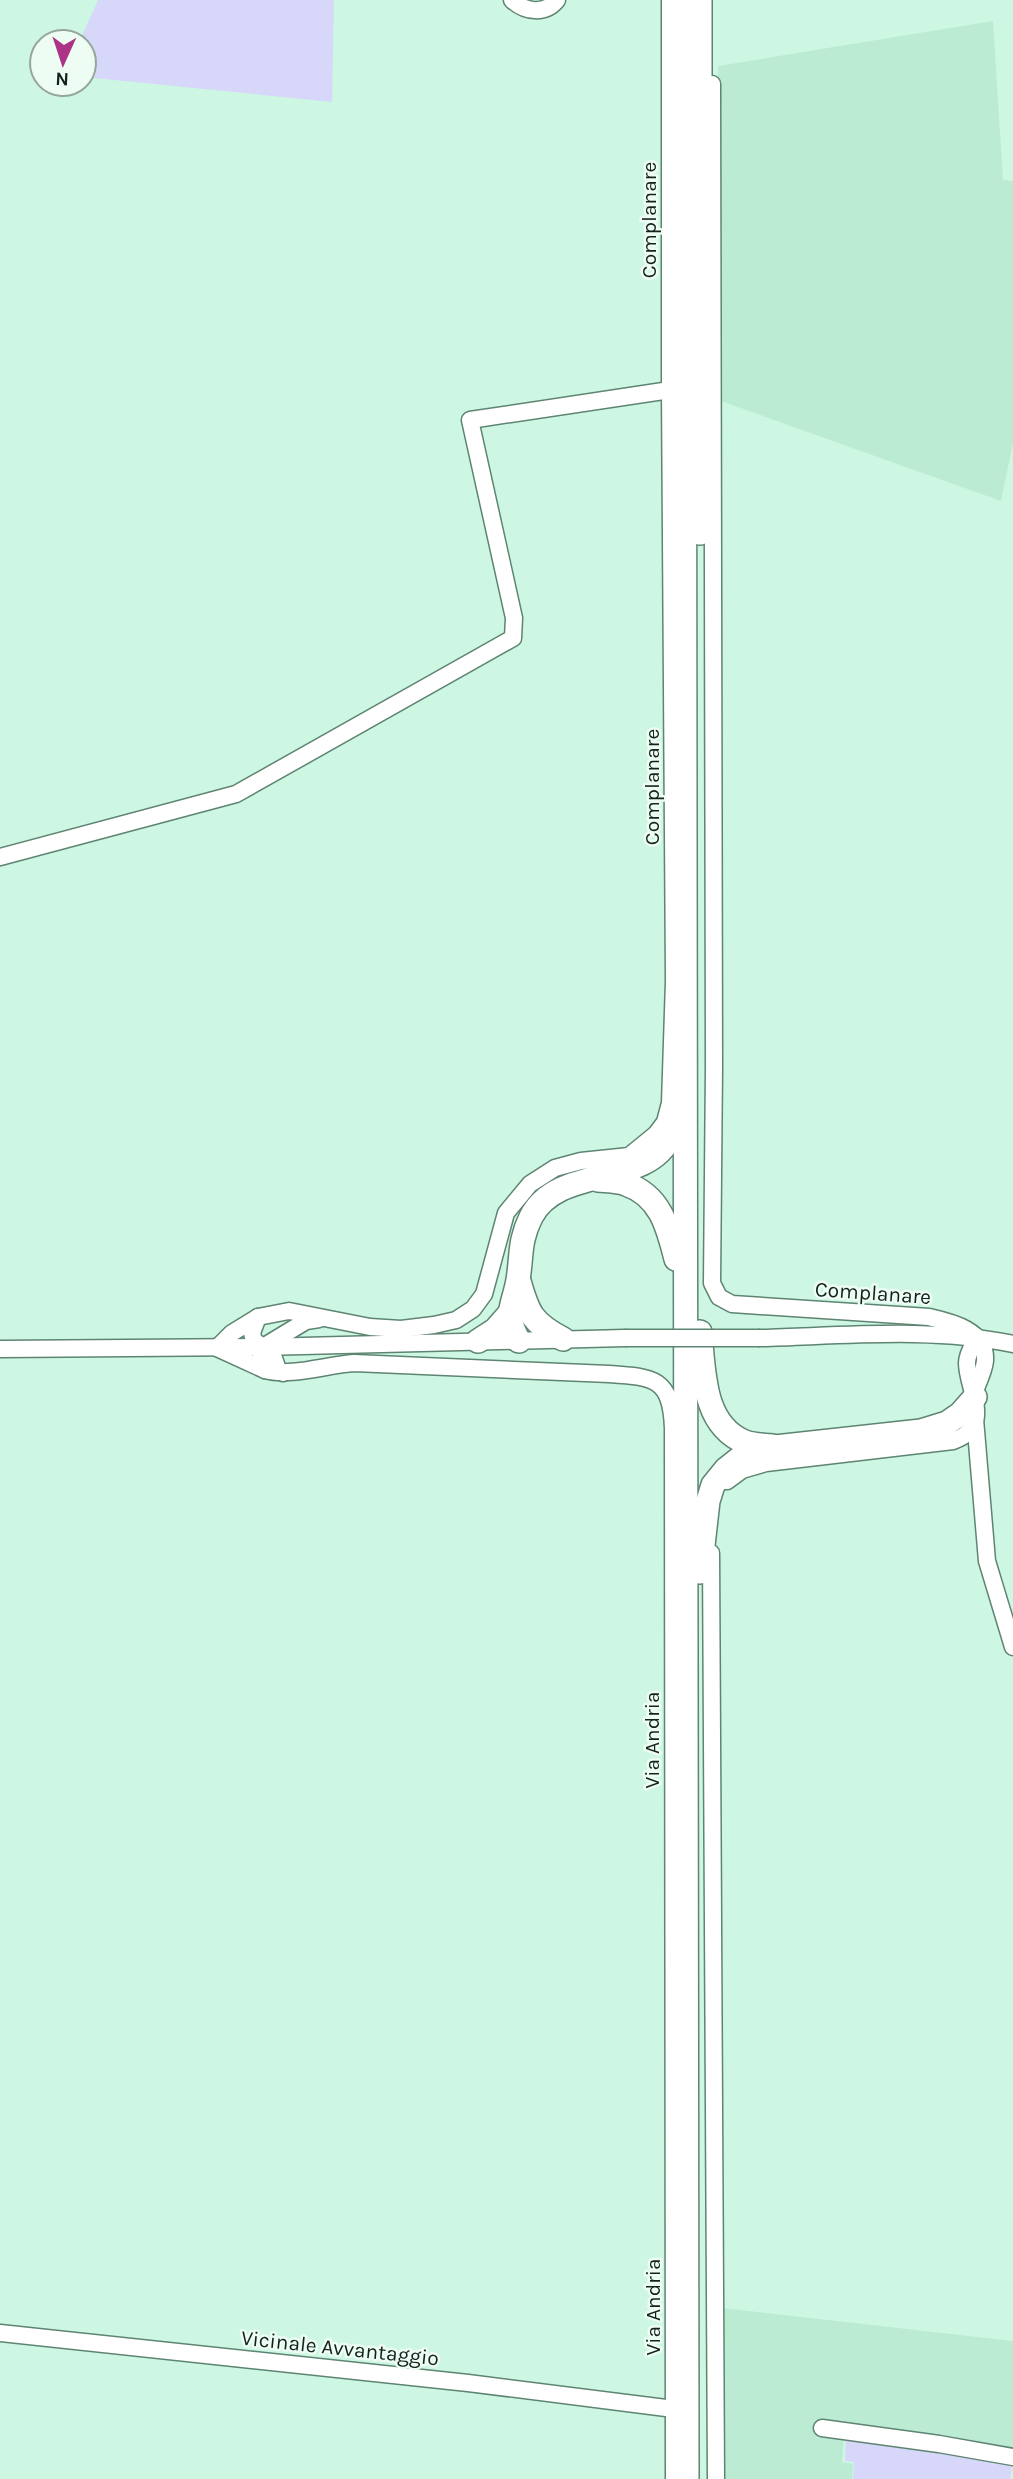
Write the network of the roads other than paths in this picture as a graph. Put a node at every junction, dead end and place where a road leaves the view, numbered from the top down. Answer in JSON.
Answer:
{"nodes":[{"id":1,"x":512,"y":0,"type":"edge"},
{"id":2,"x":557,"y":0,"type":"edge"},
{"id":3,"x":670,"y":0,"type":"edge"},
{"id":4,"x":684,"y":0,"type":"edge"},
{"id":5,"x":700,"y":0,"type":"edge"},
{"id":6,"x":712,"y":83,"type":"dead end"},
{"id":7,"x":670,"y":390,"type":"junction"},
{"id":8,"x":0,"y":858,"type":"edge"},
{"id":9,"x":685,"y":1021,"type":"junction"},
{"id":10,"x":592,"y":1178,"type":"junction"},
{"id":11,"x":685,"y":1295,"type":"junction"},
{"id":12,"x":518,"y":1312,"type":"junction"},
{"id":13,"x":258,"y":1317,"type":"junction"},
{"id":14,"x":322,"y":1318,"type":"junction"},
{"id":15,"x":296,"y":1326,"type":"junction"},
{"id":16,"x":700,"y":1332,"type":"junction"},
{"id":17,"x":942,"y":1335,"type":"junction"},
{"id":18,"x":977,"y":1337,"type":"junction"},
{"id":19,"x":563,"y":1339,"type":"junction"},
{"id":20,"x":519,"y":1340,"type":"junction"},
{"id":21,"x":478,"y":1341,"type":"junction"},
{"id":22,"x":1012,"y":1344,"type":"edge"},
{"id":23,"x":303,"y":1346,"type":"junction"},
{"id":24,"x":263,"y":1347,"type":"junction"},
{"id":25,"x":217,"y":1348,"type":"junction"},
{"id":26,"x":0,"y":1349,"type":"edge"},
{"id":27,"x":985,"y":1361,"type":"junction"},
{"id":28,"x":967,"y":1363,"type":"junction"},
{"id":29,"x":265,"y":1370,"type":"junction"},
{"id":30,"x":283,"y":1373,"type":"junction"},
{"id":31,"x":975,"y":1403,"type":"junction"},
{"id":32,"x":775,"y":1447,"type":"junction"},
{"id":33,"x":700,"y":1572,"type":"junction"},
{"id":34,"x":1013,"y":1647,"type":"edge"},
{"id":35,"x":0,"y":2333,"type":"edge"},
{"id":36,"x":674,"y":2409,"type":"junction"},
{"id":37,"x":822,"y":2428,"type":"dead end"},
{"id":38,"x":1013,"y":2456,"type":"edge"},
{"id":39,"x":674,"y":2479,"type":"edge"},
{"id":40,"x":687,"y":2479,"type":"edge"},
{"id":41,"x":700,"y":2479,"type":"edge"},
{"id":42,"x":716,"y":2479,"type":"edge"}],
"edges":[{"from":1,"to":2,"type":"street"},
{"from":3,"to":7,"type":"street","name":"Complanare"},
{"from":4,"to":9,"type":"highway"},
{"from":5,"to":16,"type":"highway"},
{"from":6,"to":18,"type":"street","name":"Complanare"},
{"from":7,"to":8,"type":"street"},
{"from":7,"to":14,"type":"street","name":"Complanare"},
{"from":9,"to":10,"type":"highway"},
{"from":9,"to":11,"type":"highway"},
{"from":10,"to":11,"type":"highway"},
{"from":10,"to":12,"type":"highway"},
{"from":11,"to":40,"type":"highway"},
{"from":12,"to":19,"type":"highway"},
{"from":12,"to":20,"type":"highway"},
{"from":12,"to":21,"type":"highway"},
{"from":13,"to":14,"type":"street","name":"Complanare"},
{"from":13,"to":24,"type":"street"},
{"from":13,"to":25,"type":"street","name":"Complanare"},
{"from":14,"to":15,"type":"street","name":"Complanare"},
{"from":15,"to":23,"type":"street"},
{"from":15,"to":24,"type":"street","name":"Complanare"},
{"from":16,"to":32,"type":"highway"},
{"from":16,"to":33,"type":"highway"},
{"from":17,"to":18,"type":"street"},
{"from":17,"to":19,"type":"street","bridge":true},
{"from":17,"to":28,"type":"street"},
{"from":18,"to":22,"type":"street"},
{"from":18,"to":27,"type":"street"},
{"from":18,"to":28,"type":"street"},
{"from":19,"to":20,"type":"street"},
{"from":20,"to":21,"type":"street"},
{"from":21,"to":23,"type":"street"},
{"from":22,"to":27,"type":"street"},
{"from":23,"to":24,"type":"street"},
{"from":24,"to":25,"type":"street"},
{"from":24,"to":29,"type":"street"},
{"from":24,"to":30,"type":"street"},
{"from":25,"to":26,"type":"street"},
{"from":25,"to":29,"type":"street"},
{"from":27,"to":31,"type":"street"},
{"from":28,"to":31,"type":"street"},
{"from":29,"to":30,"type":"street"},
{"from":30,"to":36,"type":"street","name":"Via Andria"},
{"from":31,"to":32,"type":"highway"},
{"from":31,"to":34,"type":"street"},
{"from":31,"to":42,"type":"street"},
{"from":32,"to":33,"type":"highway"},
{"from":33,"to":41,"type":"highway"},
{"from":35,"to":36,"type":"street","name":"Vicinale Avvantaggio"},
{"from":36,"to":39,"type":"street","name":"Via Andria"},
{"from":37,"to":38,"type":"street"}]}
